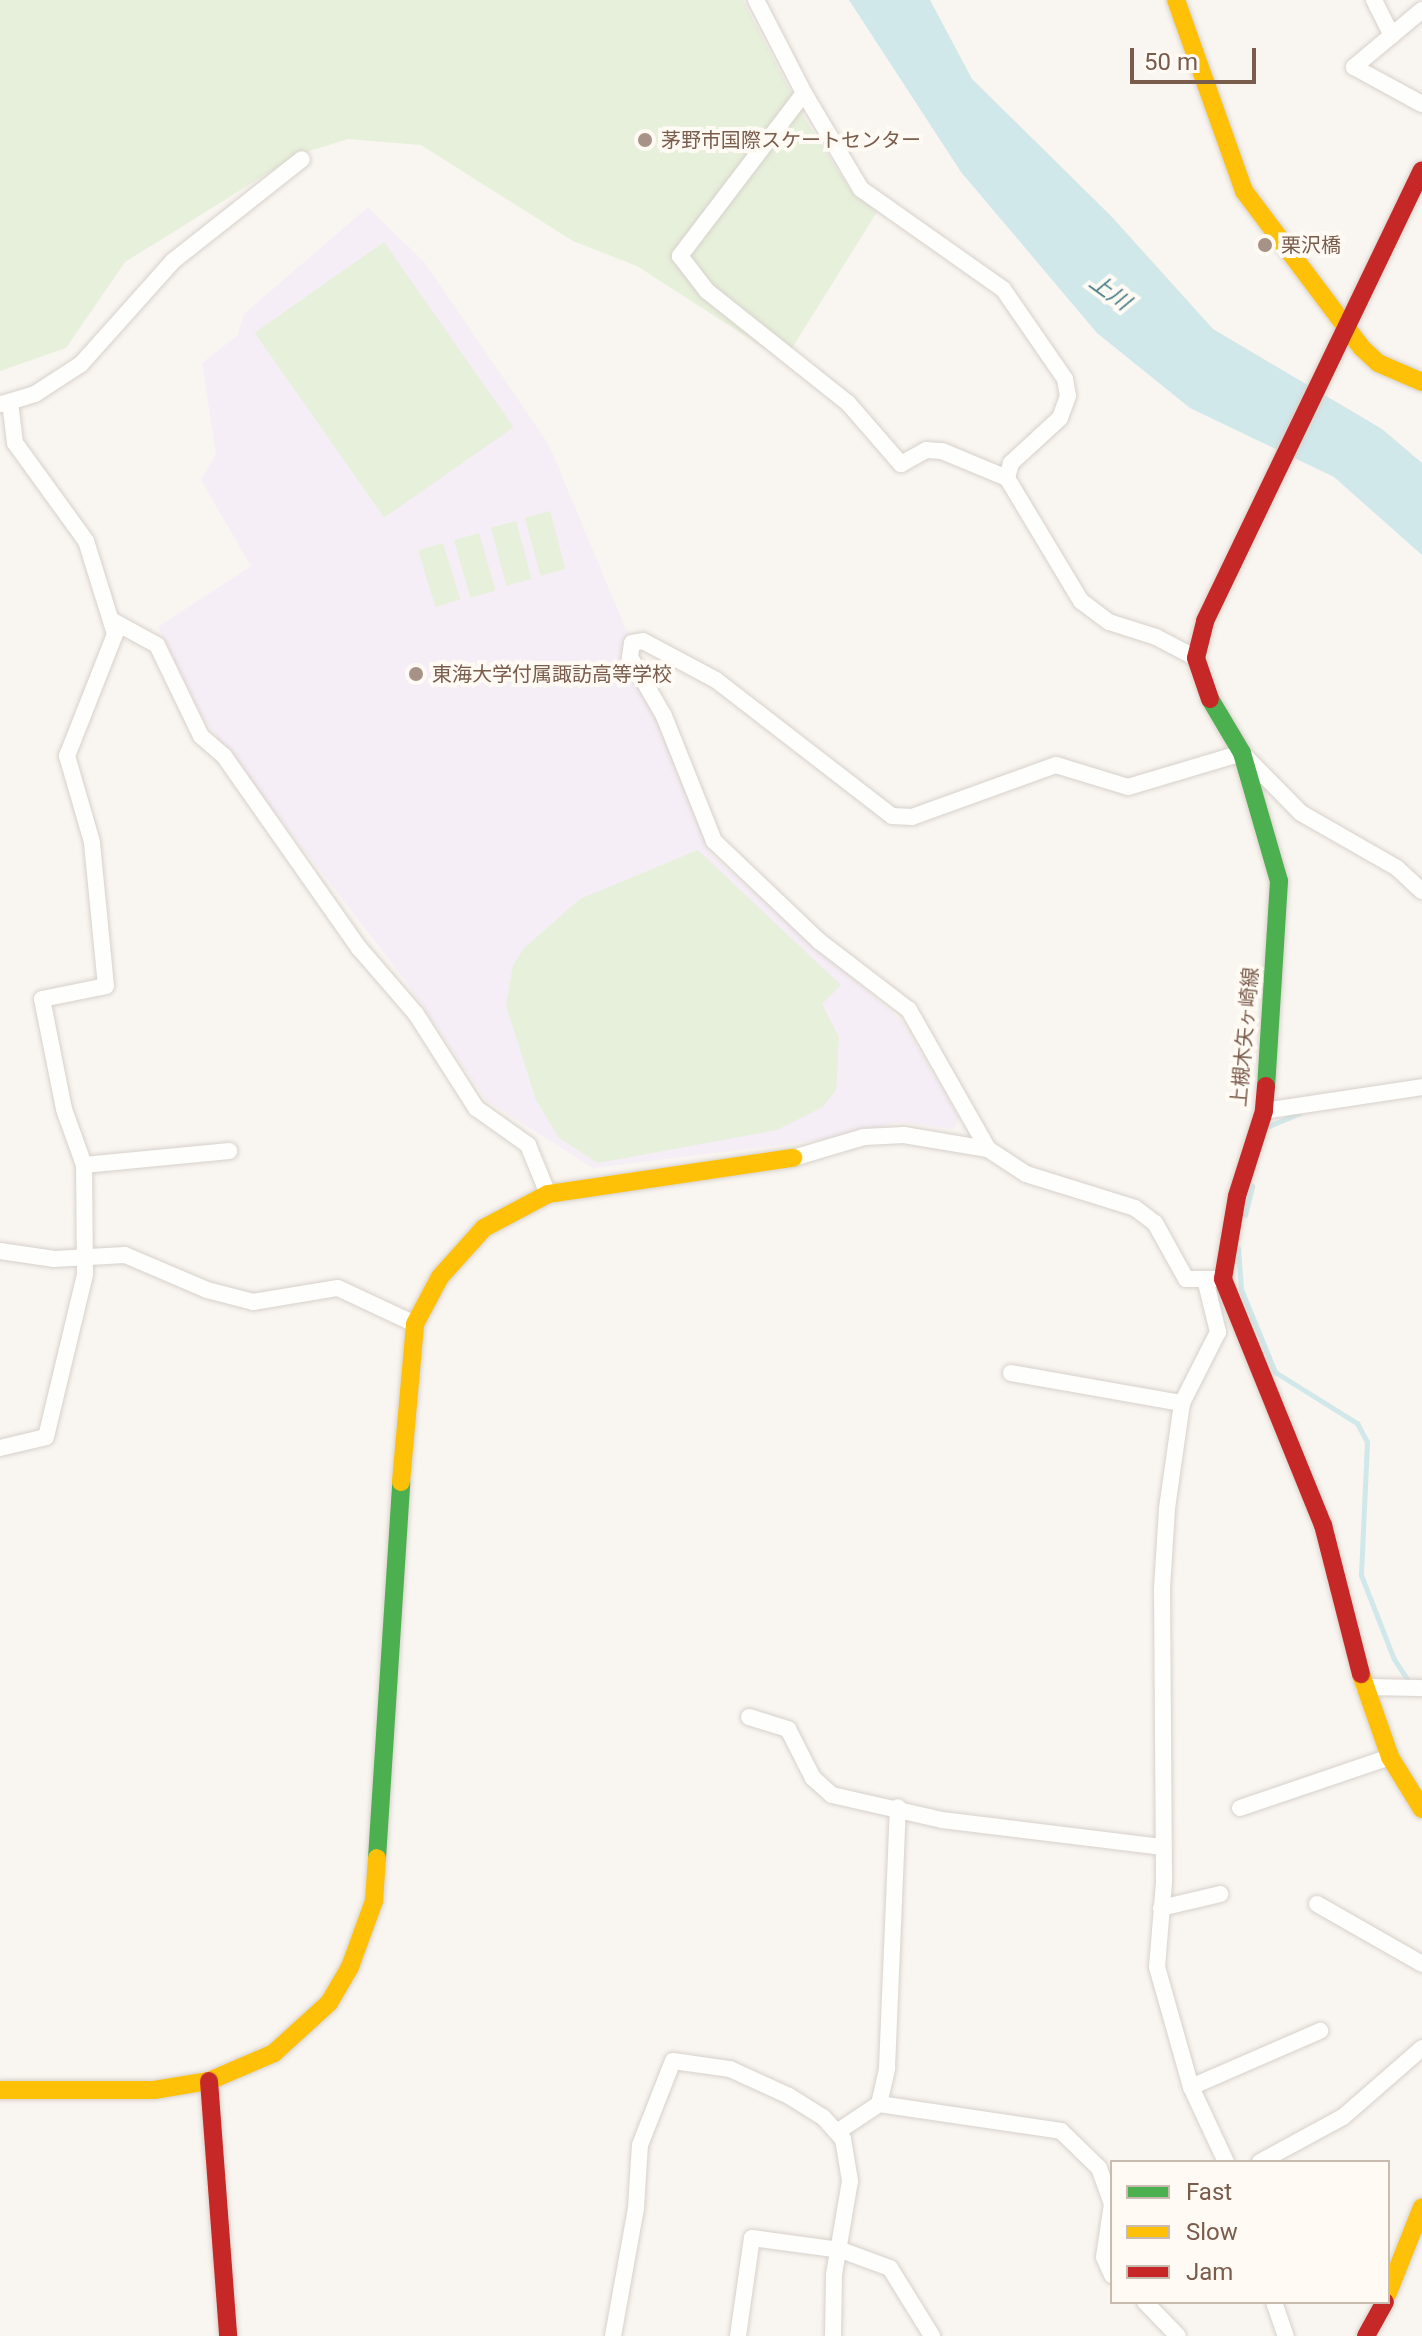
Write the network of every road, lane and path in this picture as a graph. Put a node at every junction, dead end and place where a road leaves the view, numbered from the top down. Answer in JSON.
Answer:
{"nodes":[{"id":1,"x":756,"y":0,"type":"edge"},
{"id":2,"x":1176,"y":0,"type":"edge"},
{"id":3,"x":1374,"y":0,"type":"edge"},
{"id":4,"x":1422,"y":10,"type":"edge"},
{"id":5,"x":1392,"y":36,"type":"junction"},
{"id":6,"x":804,"y":93,"type":"junction"},
{"id":7,"x":1422,"y":104,"type":"edge"},
{"id":8,"x":302,"y":159,"type":"dead end"},
{"id":9,"x":1422,"y":170,"type":"edge"},
{"id":10,"x":1349,"y":327,"type":"junction"},
{"id":11,"x":1422,"y":382,"type":"edge"},
{"id":12,"x":5,"y":404,"type":"edge"},
{"id":13,"x":1007,"y":478,"type":"junction"},
{"id":14,"x":113,"y":621,"type":"junction"},
{"id":15,"x":1196,"y":658,"type":"junction"},
{"id":16,"x":1242,"y":753,"type":"junction"},
{"id":17,"x":1422,"y":891,"type":"edge"},
{"id":18,"x":1422,"y":1087,"type":"edge"},
{"id":19,"x":1264,"y":1111,"type":"junction"},
{"id":20,"x":988,"y":1149,"type":"junction"},
{"id":21,"x":229,"y":1151,"type":"dead end"},
{"id":22,"x":793,"y":1158,"type":"joint"},
{"id":23,"x":84,"y":1165,"type":"junction"},
{"id":24,"x":548,"y":1194,"type":"junction"},
{"id":25,"x":0,"y":1251,"type":"edge"},
{"id":26,"x":84,"y":1259,"type":"junction"},
{"id":27,"x":1214,"y":1279,"type":"junction"},
{"id":28,"x":415,"y":1324,"type":"junction"},
{"id":29,"x":1011,"y":1373,"type":"dead end"},
{"id":30,"x":1182,"y":1403,"type":"junction"},
{"id":31,"x":0,"y":1448,"type":"edge"},
{"id":32,"x":1364,"y":1687,"type":"junction"},
{"id":33,"x":1422,"y":1688,"type":"edge"},
{"id":34,"x":749,"y":1717,"type":"dead end"},
{"id":35,"x":1390,"y":1757,"type":"junction"},
{"id":36,"x":898,"y":1807,"type":"junction"},
{"id":37,"x":1240,"y":1808,"type":"dead end"},
{"id":38,"x":1422,"y":1809,"type":"edge"},
{"id":39,"x":1161,"y":1847,"type":"junction"},
{"id":40,"x":1220,"y":1894,"type":"dead end"},
{"id":41,"x":1317,"y":1904,"type":"dead end"},
{"id":42,"x":1161,"y":1908,"type":"junction"},
{"id":43,"x":1422,"y":1964,"type":"edge"},
{"id":44,"x":1320,"y":2031,"type":"dead end"},
{"id":45,"x":1422,"y":2048,"type":"edge"},
{"id":46,"x":209,"y":2081,"type":"junction"},
{"id":47,"x":1191,"y":2087,"type":"junction"},
{"id":48,"x":0,"y":2090,"type":"edge"},
{"id":49,"x":879,"y":2104,"type":"junction"},
{"id":50,"x":837,"y":2132,"type":"junction"},
{"id":51,"x":1221,"y":2160,"type":"edge"},
{"id":52,"x":1264,"y":2160,"type":"edge"},
{"id":53,"x":1110,"y":2198,"type":"edge"},
{"id":54,"x":1422,"y":2207,"type":"edge"},
{"id":55,"x":1110,"y":2217,"type":"edge"},
{"id":56,"x":841,"y":2250,"type":"junction"},
{"id":57,"x":1110,"y":2270,"type":"edge"},
{"id":58,"x":1390,"y":2288,"type":"edge"},
{"id":59,"x":1147,"y":2304,"type":"edge"},
{"id":60,"x":1275,"y":2304,"type":"edge"},
{"id":61,"x":1384,"y":2304,"type":"edge"},
{"id":62,"x":228,"y":2336,"type":"edge"},
{"id":63,"x":613,"y":2336,"type":"edge"},
{"id":64,"x":738,"y":2336,"type":"edge"},
{"id":65,"x":833,"y":2336,"type":"edge"},
{"id":66,"x":932,"y":2336,"type":"edge"},
{"id":67,"x":1178,"y":2336,"type":"edge"},
{"id":68,"x":1286,"y":2336,"type":"edge"},
{"id":69,"x":1366,"y":2336,"type":"edge"}],
"edges":[{"from":1,"to":6,"type":"street"},
{"from":2,"to":10,"type":"main road"},
{"from":3,"to":5,"type":"street"},
{"from":4,"to":5,"type":"street"},
{"from":5,"to":7,"type":"street"},
{"from":6,"to":13,"type":"street"},
{"from":6,"to":13,"type":"street"},
{"from":8,"to":12,"type":"street"},
{"from":9,"to":10,"type":"main road"},
{"from":10,"to":11,"type":"main road"},
{"from":10,"to":15,"type":"main road"},
{"from":12,"to":14,"type":"street"},
{"from":13,"to":15,"type":"street"},
{"from":14,"to":23,"type":"street"},
{"from":14,"to":24,"type":"street"},
{"from":15,"to":16,"type":"main road","name":"上槻木矢ヶ崎線"},
{"from":16,"to":17,"type":"street"},
{"from":16,"to":19,"type":"main road","name":"上槻木矢ヶ崎線"},
{"from":16,"to":20,"type":"street"},
{"from":18,"to":19,"type":"street"},
{"from":19,"to":27,"type":"main road","name":"上槻木矢ヶ崎線"},
{"from":20,"to":22,"type":"street"},
{"from":20,"to":27,"type":"street"},
{"from":21,"to":23,"type":"street"},
{"from":22,"to":24,"type":"main road"},
{"from":23,"to":26,"type":"street"},
{"from":24,"to":28,"type":"main road"},
{"from":25,"to":26,"type":"street"},
{"from":26,"to":28,"type":"street"},
{"from":26,"to":31,"type":"street"},
{"from":27,"to":30,"type":"street"},
{"from":27,"to":32,"type":"main road"},
{"from":28,"to":46,"type":"main road"},
{"from":29,"to":30,"type":"street"},
{"from":30,"to":39,"type":"street"},
{"from":32,"to":33,"type":"street"},
{"from":32,"to":35,"type":"main road"},
{"from":34,"to":36,"type":"street"},
{"from":35,"to":37,"type":"street"},
{"from":35,"to":38,"type":"main road"},
{"from":36,"to":39,"type":"street"},
{"from":36,"to":49,"type":"street"},
{"from":39,"to":42,"type":"street"},
{"from":40,"to":42,"type":"street"},
{"from":41,"to":43,"type":"street"},
{"from":42,"to":47,"type":"street"},
{"from":44,"to":47,"type":"street"},
{"from":45,"to":52,"type":"street"},
{"from":46,"to":48,"type":"main road"},
{"from":46,"to":62,"type":"main road"},
{"from":47,"to":51,"type":"street"},
{"from":49,"to":50,"type":"street"},
{"from":49,"to":53,"type":"street"},
{"from":50,"to":56,"type":"street"},
{"from":50,"to":63,"type":"street"},
{"from":54,"to":58,"type":"main road"},
{"from":55,"to":57,"type":"street"},
{"from":56,"to":64,"type":"street"},
{"from":56,"to":65,"type":"street"},
{"from":56,"to":66,"type":"street"},
{"from":59,"to":67,"type":"street"},
{"from":60,"to":68,"type":"street"},
{"from":61,"to":69,"type":"main road"}]}
